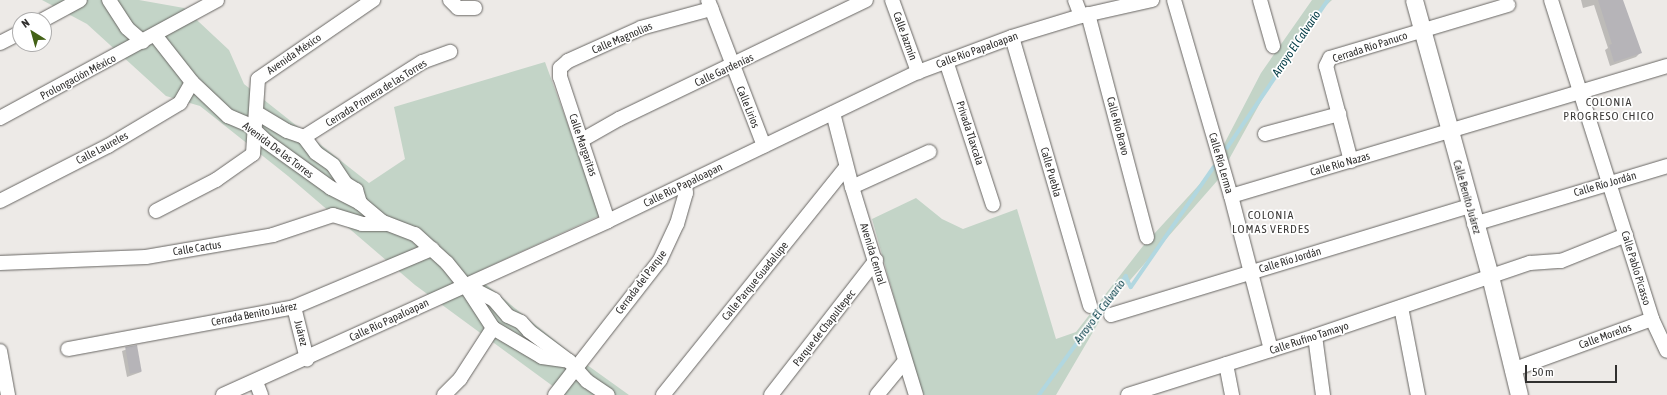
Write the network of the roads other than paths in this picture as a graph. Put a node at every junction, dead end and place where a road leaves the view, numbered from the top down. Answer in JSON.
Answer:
{"nodes":[{"id":1,"x":80,"y":0,"type":"edge"},
{"id":2,"x":109,"y":0,"type":"edge"},
{"id":3,"x":217,"y":0,"type":"edge"},
{"id":4,"x":373,"y":0,"type":"edge"},
{"id":5,"x":450,"y":0,"type":"edge"},
{"id":6,"x":866,"y":0,"type":"edge"},
{"id":7,"x":892,"y":0,"type":"edge"},
{"id":8,"x":1075,"y":0,"type":"edge"},
{"id":9,"x":1152,"y":0,"type":"edge"},
{"id":10,"x":1174,"y":0,"type":"edge"},
{"id":11,"x":1260,"y":0,"type":"edge"},
{"id":12,"x":1414,"y":0,"type":"edge"},
{"id":13,"x":1551,"y":0,"type":"edge"},
{"id":14,"x":709,"y":5,"type":"edge"},
{"id":15,"x":1508,"y":6,"type":"dead end"},
{"id":16,"x":474,"y":8,"type":"dead end"},
{"id":17,"x":52,"y":15,"type":"edge"},
{"id":18,"x":1085,"y":15,"type":"junction"},
{"id":19,"x":1421,"y":31,"type":"junction"},
{"id":20,"x":155,"y":35,"type":"junction"},
{"id":21,"x":12,"y":37,"type":"edge"},
{"id":22,"x":1012,"y":37,"type":"junction"},
{"id":23,"x":143,"y":42,"type":"junction"},
{"id":24,"x":0,"y":43,"type":"edge"},
{"id":25,"x":1273,"y":46,"type":"dead end"},
{"id":26,"x":450,"y":52,"type":"dead end"},
{"id":27,"x":946,"y":61,"type":"junction"},
{"id":28,"x":732,"y":66,"type":"junction"},
{"id":29,"x":1667,"y":66,"type":"edge"},
{"id":30,"x":560,"y":68,"type":"joint"},
{"id":31,"x":918,"y":72,"type":"junction"},
{"id":32,"x":192,"y":82,"type":"junction"},
{"id":33,"x":1580,"y":90,"type":"junction"},
{"id":34,"x":257,"y":113,"type":"junction"},
{"id":35,"x":832,"y":113,"type":"junction"},
{"id":36,"x":1339,"y":114,"type":"junction"},
{"id":37,"x":0,"y":118,"type":"edge"},
{"id":38,"x":257,"y":131,"type":"junction"},
{"id":39,"x":1448,"y":132,"type":"junction"},
{"id":40,"x":1265,"y":134,"type":"dead end"},
{"id":41,"x":304,"y":137,"type":"junction"},
{"id":42,"x":582,"y":140,"type":"junction"},
{"id":43,"x":764,"y":146,"type":"junction"},
{"id":44,"x":929,"y":152,"type":"dead end"},
{"id":45,"x":1351,"y":161,"type":"junction"},
{"id":46,"x":1667,"y":166,"type":"edge"},
{"id":47,"x":846,"y":167,"type":"junction"},
{"id":48,"x":1610,"y":182,"type":"junction"},
{"id":49,"x":685,"y":185,"type":"junction"},
{"id":50,"x":852,"y":187,"type":"junction"},
{"id":51,"x":1231,"y":196,"type":"junction"},
{"id":52,"x":0,"y":201,"type":"edge"},
{"id":53,"x":360,"y":203,"type":"junction"},
{"id":54,"x":994,"y":205,"type":"dead end"},
{"id":55,"x":1469,"y":206,"type":"junction"},
{"id":56,"x":156,"y":210,"type":"dead end"},
{"id":57,"x":608,"y":221,"type":"junction"},
{"id":58,"x":387,"y":224,"type":"junction"},
{"id":59,"x":1474,"y":224,"type":"junction"},
{"id":60,"x":1626,"y":235,"type":"junction"},
{"id":61,"x":1147,"y":237,"type":"dead end"},
{"id":62,"x":432,"y":249,"type":"junction"},
{"id":63,"x":876,"y":260,"type":"junction"},
{"id":64,"x":0,"y":263,"type":"edge"},
{"id":65,"x":1250,"y":272,"type":"junction"},
{"id":66,"x":1490,"y":276,"type":"junction"},
{"id":67,"x":465,"y":285,"type":"junction"},
{"id":68,"x":1090,"y":306,"type":"dead end"},
{"id":69,"x":294,"y":307,"type":"junction"},
{"id":70,"x":1401,"y":307,"type":"junction"},
{"id":71,"x":1111,"y":314,"type":"dead end"},
{"id":72,"x":1652,"y":319,"type":"junction"},
{"id":73,"x":493,"y":328,"type":"junction"},
{"id":74,"x":1663,"y":335,"type":"edge"},
{"id":75,"x":1315,"y":336,"type":"junction"},
{"id":76,"x":68,"y":349,"type":"dead end"},
{"id":77,"x":1270,"y":350,"type":"junction"},
{"id":78,"x":0,"y":351,"type":"edge"},
{"id":79,"x":1667,"y":351,"type":"edge"},
{"id":80,"x":307,"y":358,"type":"junction"},
{"id":81,"x":905,"y":361,"type":"junction"},
{"id":82,"x":572,"y":364,"type":"junction"},
{"id":83,"x":1226,"y":364,"type":"junction"},
{"id":84,"x":1512,"y":370,"type":"junction"},
{"id":85,"x":258,"y":388,"type":"edge"},
{"id":86,"x":775,"y":394,"type":"edge"},
{"id":87,"x":1134,"y":394,"type":"edge"},
{"id":88,"x":8,"y":395,"type":"edge"},
{"id":89,"x":223,"y":395,"type":"edge"},
{"id":90,"x":444,"y":395,"type":"edge"},
{"id":91,"x":555,"y":395,"type":"edge"},
{"id":92,"x":608,"y":395,"type":"edge"},
{"id":93,"x":663,"y":395,"type":"edge"},
{"id":94,"x":877,"y":395,"type":"edge"},
{"id":95,"x":916,"y":395,"type":"edge"},
{"id":96,"x":1232,"y":395,"type":"edge"},
{"id":97,"x":1323,"y":395,"type":"edge"},
{"id":98,"x":1418,"y":395,"type":"edge"},
{"id":99,"x":1519,"y":395,"type":"edge"}],
"edges":[{"from":1,"to":17,"type":"street"},
{"from":2,"to":23,"type":"street"},
{"from":3,"to":20,"type":"street","name":"Prolongación México"},
{"from":4,"to":34,"type":"street","name":"Avenida México"},
{"from":5,"to":16,"type":"street"},
{"from":6,"to":28,"type":"street","name":"Calle Gardenías"},
{"from":7,"to":31,"type":"street","name":"Calle Jazmín"},
{"from":8,"to":18,"type":"street","name":"Calle Río Bravo"},
{"from":9,"to":18,"type":"street","name":"Calle Río Papaloapan"},
{"from":10,"to":51,"type":"street","name":"Calle Río Lerma"},
{"from":11,"to":25,"type":"street"},
{"from":12,"to":19,"type":"street","name":"Calle Benito Juárez"},
{"from":13,"to":33,"type":"street"},
{"from":14,"to":28,"type":"street","name":"Calle Lirios"},
{"from":14,"to":30,"type":"street","name":"Calle Magnolias"},
{"from":15,"to":19,"type":"street"},
{"from":18,"to":22,"type":"street","name":"Calle Río Papaloapan"},
{"from":18,"to":61,"type":"street","name":"Calle Río Bravo"},
{"from":19,"to":36,"type":"street","name":"Cerrada Río Panuco"},
{"from":19,"to":39,"type":"street","name":"Calle Benito Juárez"},
{"from":20,"to":23,"type":"street","name":"Prolongación México"},
{"from":20,"to":32,"type":"street","name":"Avenida De las Torres"},
{"from":21,"to":24,"type":"street"},
{"from":22,"to":27,"type":"street","name":"Calle Río Papaloapan"},
{"from":22,"to":68,"type":"street","name":"Calle Puebla"},
{"from":23,"to":37,"type":"street","name":"Prolongación México"},
{"from":26,"to":41,"type":"street","name":"Cerrada Primera de las Torres"},
{"from":27,"to":31,"type":"street","name":"Calle Río Papaloapan"},
{"from":27,"to":54,"type":"street","name":"Privada Tlaxcala"},
{"from":28,"to":42,"type":"street","name":"Calle Gardenías"},
{"from":28,"to":43,"type":"street","name":"Calle Lirios"},
{"from":29,"to":33,"type":"street","name":"Calle Río Nazas"},
{"from":30,"to":42,"type":"street","name":"Calle Margaritas"},
{"from":31,"to":35,"type":"street","name":"Calle Río Papaloapan"},
{"from":32,"to":38,"type":"street","name":"Avenida De las Torres"},
{"from":32,"to":52,"type":"street","name":"Calle Laureles"},
{"from":33,"to":39,"type":"street","name":"Calle Río Nazas"},
{"from":33,"to":48,"type":"street"},
{"from":34,"to":38,"type":"street","name":"Avenida México"},
{"from":34,"to":41,"type":"street","name":"Avenida De las Torres"},
{"from":35,"to":43,"type":"street","name":"Calle Río Papaloapan"},
{"from":35,"to":47,"type":"street","name":"Avenida Central"},
{"from":36,"to":40,"type":"street"},
{"from":36,"to":45,"type":"street","name":"Cerrada Río Panuco"},
{"from":38,"to":53,"type":"street","name":"Avenida De las Torres"},
{"from":38,"to":56,"type":"street","name":"Avenida México"},
{"from":39,"to":45,"type":"street","name":"Calle Río Nazas"},
{"from":39,"to":55,"type":"street","name":"Calle Benito Juárez"},
{"from":41,"to":53,"type":"street","name":"Avenida De las Torres"},
{"from":42,"to":57,"type":"street","name":"Calle Margaritas"},
{"from":43,"to":49,"type":"street","name":"Calle Río Papaloapan"},
{"from":44,"to":50,"type":"street"},
{"from":45,"to":51,"type":"street","name":"Calle Río Nazas"},
{"from":46,"to":48,"type":"street","name":"Calle Río Jordán"},
{"from":47,"to":50,"type":"street","name":"Avenida Central"},
{"from":47,"to":93,"type":"street","name":"Calle Parque Guadalupe"},
{"from":48,"to":59,"type":"street","name":"Calle Río Jordán"},
{"from":48,"to":60,"type":"street","name":"Calle Pablo Picasso"},
{"from":49,"to":57,"type":"street","name":"Calle Río Papaloapan"},
{"from":49,"to":82,"type":"street","name":"Cerrada del Parque"},
{"from":50,"to":63,"type":"street","name":"Avenida Central"},
{"from":51,"to":65,"type":"street","name":"Calle Río Lerma"},
{"from":53,"to":58,"type":"street","name":"Avenida De las Torres"},
{"from":55,"to":59,"type":"street","name":"Calle Benito Juárez"},
{"from":55,"to":65,"type":"street","name":"Calle Río Jordán"},
{"from":57,"to":67,"type":"street","name":"Calle Río Papaloapan"},
{"from":58,"to":62,"type":"street","name":"Avenida De las Torres"},
{"from":58,"to":64,"type":"street","name":"Calle Cactus"},
{"from":59,"to":66,"type":"street","name":"Calle Benito Juárez"},
{"from":60,"to":66,"type":"street","name":"Calle Rufino Tamayo"},
{"from":60,"to":72,"type":"street","name":"Calle Pablo Picasso"},
{"from":62,"to":67,"type":"street","name":"Avenida De las Torres"},
{"from":62,"to":69,"type":"street","name":"Cerrada Benito Juárez"},
{"from":63,"to":81,"type":"street","name":"Avenida Central"},
{"from":63,"to":86,"type":"street","name":"Parque de Chapultepec"},
{"from":65,"to":71,"type":"street","name":"Calle Río Jordán"},
{"from":65,"to":77,"type":"street","name":"Calle Río Lerma"},
{"from":66,"to":70,"type":"street","name":"Calle Rufino Tamayo"},
{"from":66,"to":84,"type":"street","name":"Calle Benito Juárez"},
{"from":67,"to":73,"type":"street","name":"Avenida De las Torres"},
{"from":67,"to":80,"type":"street","name":"Calle Río Papaloapan"},
{"from":67,"to":82,"type":"street","name":"Avenida De las Torres"},
{"from":69,"to":76,"type":"street","name":"Cerrada Benito Juárez"},
{"from":69,"to":80,"type":"street","name":"Juárez"},
{"from":70,"to":75,"type":"street","name":"Calle Rufino Tamayo"},
{"from":70,"to":98,"type":"street"},
{"from":72,"to":74,"type":"street","name":"Calle Pablo Picasso"},
{"from":72,"to":84,"type":"street","name":"Calle Morelos"},
{"from":73,"to":82,"type":"street","name":"Avenida De las Torres"},
{"from":73,"to":90,"type":"street"},
{"from":74,"to":79,"type":"street","name":"Calle Pablo Picasso"},
{"from":75,"to":77,"type":"street","name":"Calle Rufino Tamayo"},
{"from":75,"to":97,"type":"street"},
{"from":77,"to":83,"type":"street","name":"Calle Rufino Tamayo"},
{"from":78,"to":88,"type":"street"},
{"from":80,"to":85,"type":"street","name":"Calle Río Papaloapan"},
{"from":81,"to":94,"type":"street"},
{"from":81,"to":95,"type":"street","name":"Avenida Central"},
{"from":82,"to":91,"type":"street","name":"Cerrada del Parque"},
{"from":82,"to":92,"type":"street","name":"Avenida De las Torres"},
{"from":83,"to":87,"type":"street","name":"Calle Rufino Tamayo"},
{"from":83,"to":96,"type":"street"},
{"from":84,"to":99,"type":"street","name":"Calle Benito Juárez"},
{"from":85,"to":89,"type":"street","name":"Calle Río Papaloapan"}]}
